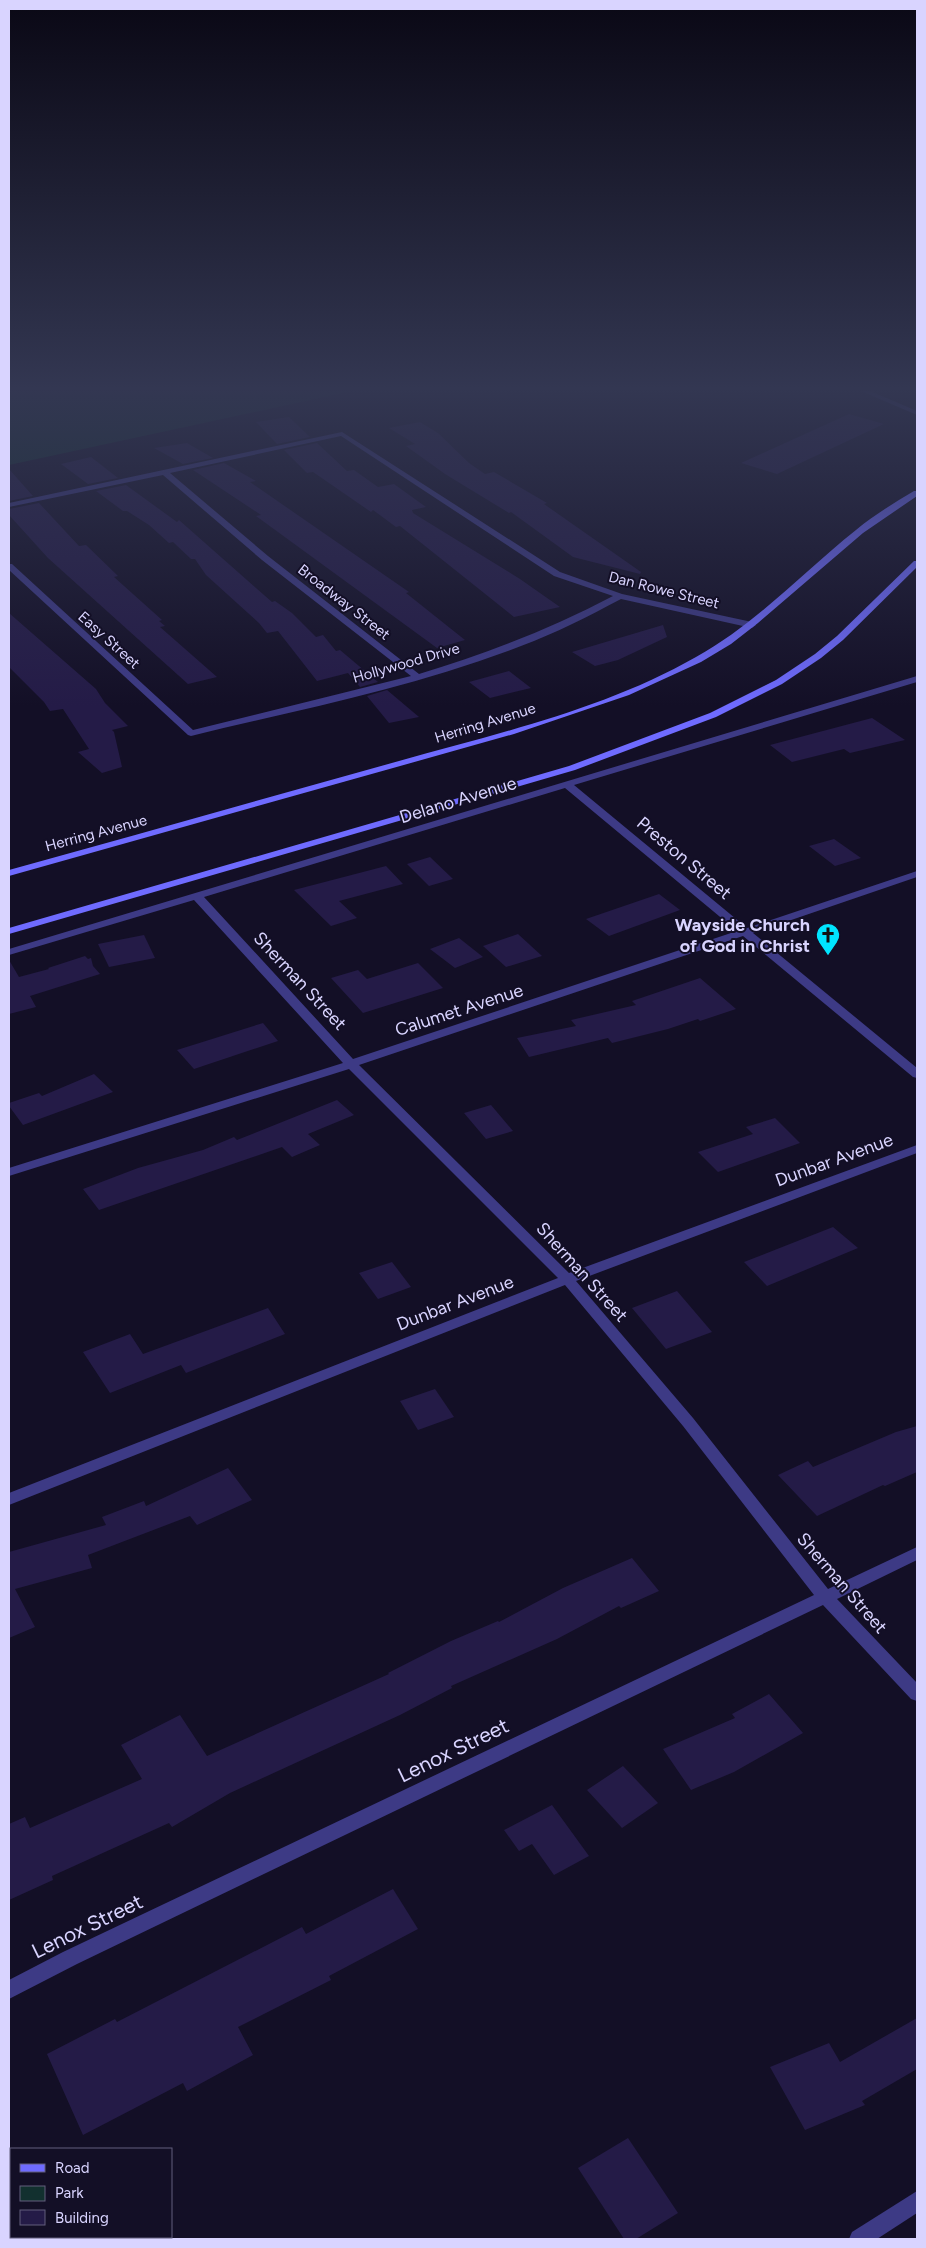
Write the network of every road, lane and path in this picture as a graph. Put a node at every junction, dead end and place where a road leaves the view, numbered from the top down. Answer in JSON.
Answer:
{"nodes":[{"id":1,"x":50,"y":496,"type":"edge"},
{"id":2,"x":192,"y":496,"type":"edge"},
{"id":3,"x":438,"y":496,"type":"edge"},
{"id":4,"x":912,"y":496,"type":"edge"},
{"id":5,"x":9,"y":505,"type":"edge"},
{"id":6,"x":917,"y":563,"type":"edge"},
{"id":7,"x":9,"y":566,"type":"edge"},
{"id":8,"x":620,"y":596,"type":"junction"},
{"id":9,"x":752,"y":625,"type":"junction"},
{"id":10,"x":417,"y":677,"type":"junction"},
{"id":11,"x":915,"y":681,"type":"edge"},
{"id":12,"x":191,"y":734,"type":"joint"},
{"id":13,"x":566,"y":784,"type":"junction"},
{"id":14,"x":9,"y":873,"type":"edge"},
{"id":15,"x":917,"y":874,"type":"edge"},
{"id":16,"x":196,"y":895,"type":"junction"},
{"id":17,"x":9,"y":931,"type":"edge"},
{"id":18,"x":744,"y":931,"type":"junction"},
{"id":19,"x":9,"y":952,"type":"edge"},
{"id":20,"x":351,"y":1064,"type":"junction"},
{"id":21,"x":917,"y":1074,"type":"edge"},
{"id":22,"x":917,"y":1149,"type":"edge"},
{"id":23,"x":9,"y":1172,"type":"edge"},
{"id":24,"x":567,"y":1279,"type":"junction"},
{"id":25,"x":9,"y":1499,"type":"edge"},
{"id":26,"x":917,"y":1553,"type":"edge"},
{"id":27,"x":825,"y":1597,"type":"junction"},
{"id":28,"x":917,"y":1694,"type":"edge"},
{"id":29,"x":9,"y":1990,"type":"edge"},
{"id":30,"x":917,"y":2202,"type":"edge"},
{"id":31,"x":859,"y":2239,"type":"edge"}],
"edges":[{"from":1,"to":5,"type":"street"},
{"from":2,"to":10,"type":"street","name":"Broadway Street"},
{"from":3,"to":8,"type":"street","name":"Dan Rowe Street"},
{"from":4,"to":9,"type":"main road","name":"Herring Avenue"},
{"from":6,"to":17,"type":"main road"},
{"from":7,"to":12,"type":"street","name":"Easy Street"},
{"from":8,"to":9,"type":"street","name":"Dan Rowe Street"},
{"from":8,"to":10,"type":"street","name":"Hollywood Drive"},
{"from":9,"to":14,"type":"main road","name":"Herring Avenue"},
{"from":10,"to":12,"type":"street","name":"Hollywood Drive"},
{"from":11,"to":13,"type":"street","name":"Delano Avenue"},
{"from":13,"to":16,"type":"street","name":"Delano Avenue"},
{"from":13,"to":18,"type":"street","name":"Preston Street"},
{"from":15,"to":18,"type":"street","name":"Calumet Avenue"},
{"from":16,"to":19,"type":"street","name":"Delano Avenue"},
{"from":16,"to":20,"type":"street","name":"Sherman Street"},
{"from":18,"to":20,"type":"street","name":"Calumet Avenue"},
{"from":18,"to":21,"type":"street","name":"Preston Street"},
{"from":20,"to":23,"type":"street","name":"Calumet Avenue"},
{"from":20,"to":24,"type":"street","name":"Sherman Street"},
{"from":22,"to":24,"type":"street","name":"Dunbar Avenue"},
{"from":24,"to":25,"type":"street","name":"Dunbar Avenue"},
{"from":24,"to":27,"type":"street","name":"Sherman Street"},
{"from":26,"to":27,"type":"street","name":"Lenox Street"},
{"from":27,"to":28,"type":"street","name":"Sherman Street"},
{"from":27,"to":29,"type":"street","name":"Lenox Street"},
{"from":30,"to":31,"type":"street"}]}
